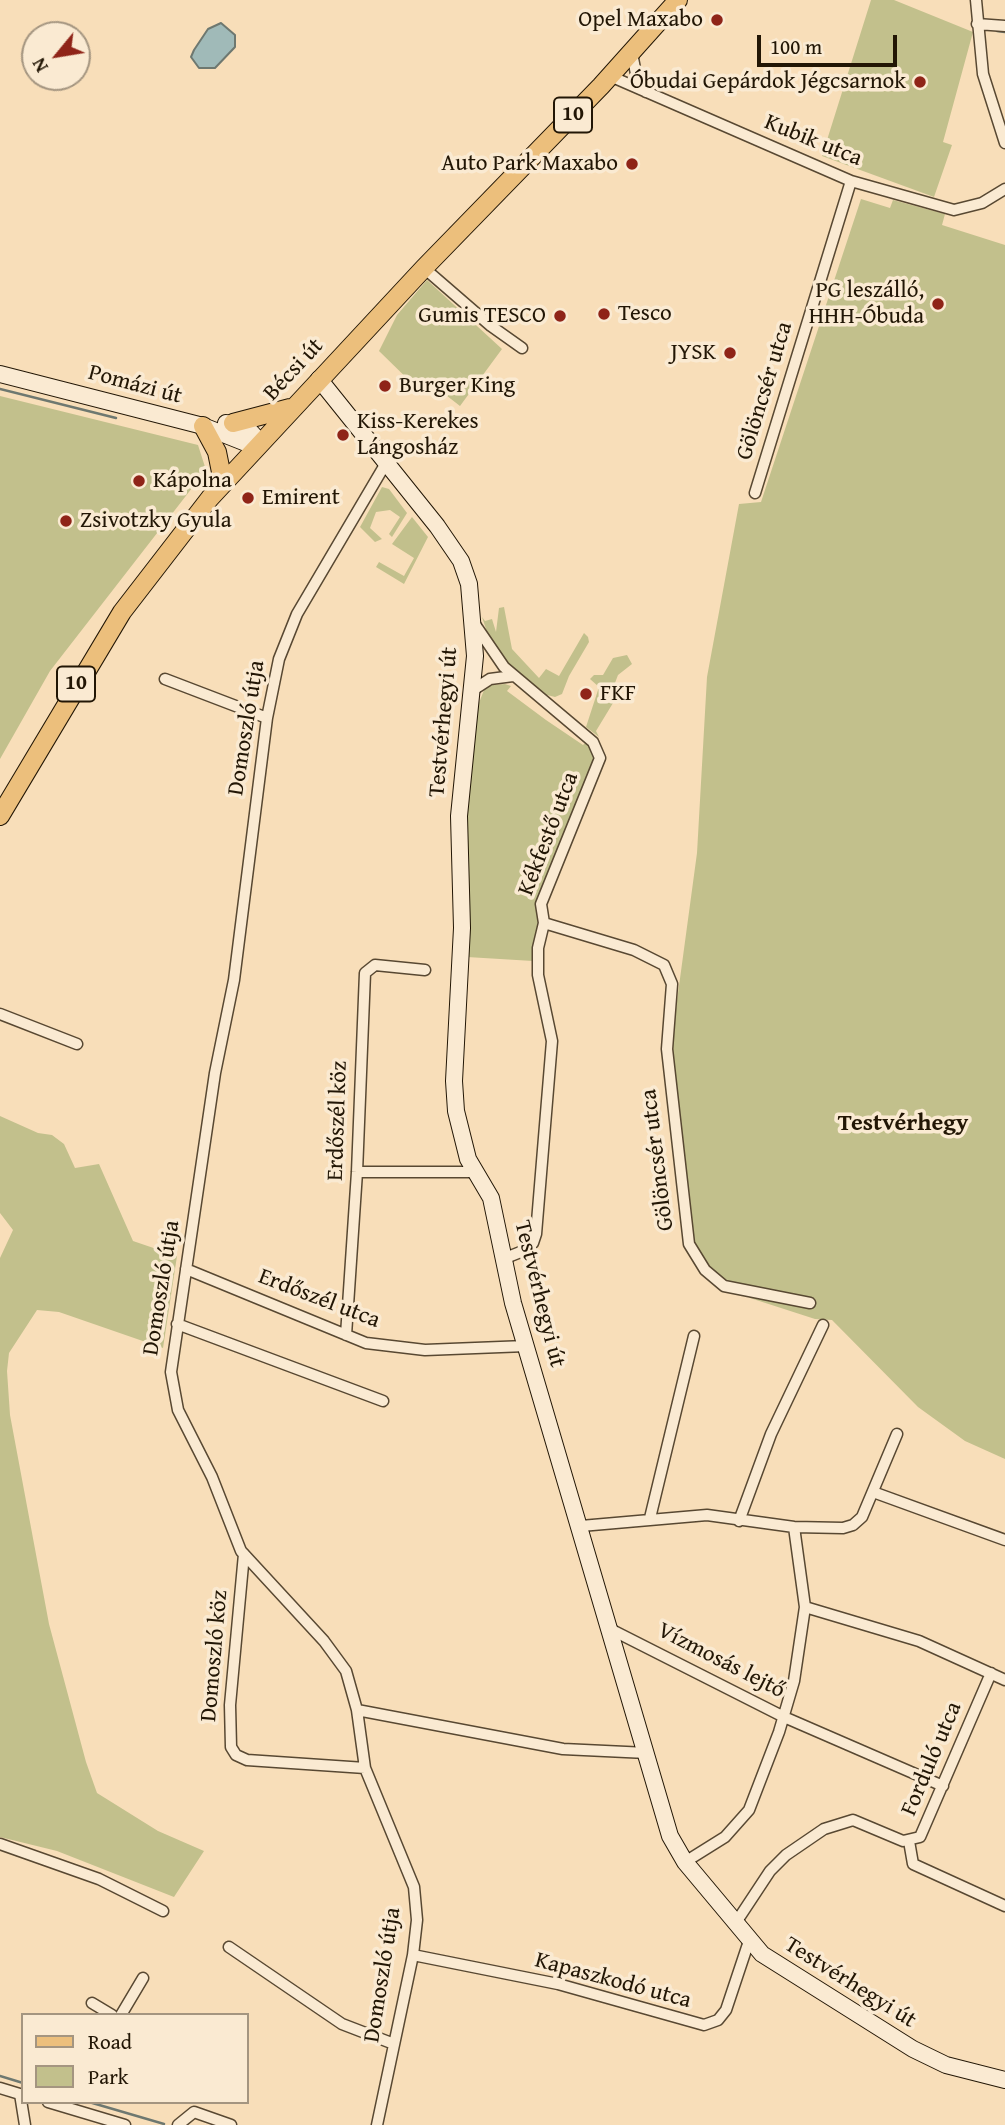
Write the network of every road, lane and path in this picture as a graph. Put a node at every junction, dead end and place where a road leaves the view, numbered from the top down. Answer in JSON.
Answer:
{"nodes":[{"id":1,"x":678,"y":0,"type":"edge"},
{"id":2,"x":976,"y":0,"type":"edge"},
{"id":3,"x":977,"y":23,"type":"junction"},
{"id":4,"x":1005,"y":26,"type":"edge"},
{"id":5,"x":632,"y":53,"type":"junction"},
{"id":6,"x":610,"y":76,"type":"junction"},
{"id":7,"x":646,"y":92,"type":"junction"},
{"id":8,"x":1000,"y":121,"type":"edge"},
{"id":9,"x":1005,"y":143,"type":"edge"},
{"id":10,"x":850,"y":181,"type":"junction"},
{"id":11,"x":1005,"y":190,"type":"edge"},
{"id":12,"x":424,"y":268,"type":"junction"},
{"id":13,"x":522,"y":348,"type":"dead end"},
{"id":14,"x":0,"y":374,"type":"edge"},
{"id":15,"x":318,"y":379,"type":"junction"},
{"id":16,"x":293,"y":406,"type":"junction"},
{"id":17,"x":204,"y":426,"type":"junction"},
{"id":18,"x":231,"y":430,"type":"junction"},
{"id":19,"x":258,"y":444,"type":"junction"},
{"id":20,"x":217,"y":452,"type":"junction"},
{"id":21,"x":386,"y":463,"type":"junction"},
{"id":22,"x":223,"y":482,"type":"junction"},
{"id":23,"x":755,"y":494,"type":"dead end"},
{"id":24,"x":474,"y":622,"type":"junction"},
{"id":25,"x":513,"y":676,"type":"junction"},
{"id":26,"x":165,"y":679,"type":"dead end"},
{"id":27,"x":473,"y":690,"type":"junction"},
{"id":28,"x":267,"y":718,"type":"junction"},
{"id":29,"x":0,"y":816,"type":"edge"},
{"id":30,"x":544,"y":923,"type":"junction"},
{"id":31,"x":425,"y":970,"type":"dead end"},
{"id":32,"x":0,"y":1014,"type":"edge"},
{"id":33,"x":77,"y":1044,"type":"dead end"},
{"id":34,"x":357,"y":1172,"type":"junction"},
{"id":35,"x":475,"y":1172,"type":"junction"},
{"id":36,"x":503,"y":1259,"type":"junction"},
{"id":37,"x":186,"y":1269,"type":"junction"},
{"id":38,"x":810,"y":1303,"type":"dead end"},
{"id":39,"x":177,"y":1324,"type":"junction"},
{"id":40,"x":823,"y":1325,"type":"dead end"},
{"id":41,"x":346,"y":1335,"type":"junction"},
{"id":42,"x":694,"y":1336,"type":"dead end"},
{"id":43,"x":526,"y":1346,"type":"junction"},
{"id":44,"x":383,"y":1401,"type":"dead end"},
{"id":45,"x":897,"y":1434,"type":"dead end"},
{"id":46,"x":873,"y":1492,"type":"junction"},
{"id":47,"x":650,"y":1518,"type":"junction"},
{"id":48,"x":739,"y":1521,"type":"junction"},
{"id":49,"x":581,"y":1526,"type":"junction"},
{"id":50,"x":794,"y":1527,"type":"junction"},
{"id":51,"x":1005,"y":1540,"type":"edge"},
{"id":52,"x":244,"y":1555,"type":"junction"},
{"id":53,"x":805,"y":1607,"type":"junction"},
{"id":54,"x":612,"y":1630,"type":"junction"},
{"id":55,"x":991,"y":1673,"type":"junction"},
{"id":56,"x":1005,"y":1680,"type":"edge"},
{"id":57,"x":357,"y":1710,"type":"junction"},
{"id":58,"x":784,"y":1717,"type":"junction"},
{"id":59,"x":647,"y":1753,"type":"junction"},
{"id":60,"x":365,"y":1768,"type":"junction"},
{"id":61,"x":943,"y":1786,"type":"junction"},
{"id":62,"x":909,"y":1841,"type":"junction"},
{"id":63,"x":0,"y":1844,"type":"edge"},
{"id":64,"x":685,"y":1862,"type":"junction"},
{"id":65,"x":1005,"y":1906,"type":"edge"},
{"id":66,"x":163,"y":1911,"type":"dead end"},
{"id":67,"x":735,"y":1924,"type":"junction"},
{"id":68,"x":749,"y":1941,"type":"junction"},
{"id":69,"x":229,"y":1947,"type":"dead end"},
{"id":70,"x":413,"y":1955,"type":"junction"},
{"id":71,"x":144,"y":1979,"type":"dead end"},
{"id":72,"x":92,"y":2003,"type":"dead end"},
{"id":73,"x":109,"y":2013,"type":"edge"},
{"id":74,"x":122,"y":2013,"type":"edge"},
{"id":75,"x":394,"y":2044,"type":"junction"},
{"id":76,"x":1005,"y":2079,"type":"edge"},
{"id":77,"x":0,"y":2088,"type":"edge"},
{"id":78,"x":21,"y":2095,"type":"edge"},
{"id":79,"x":23,"y":2104,"type":"edge"},
{"id":80,"x":55,"y":2104,"type":"edge"},
{"id":81,"x":192,"y":2107,"type":"edge"},
{"id":82,"x":25,"y":2125,"type":"edge"},
{"id":83,"x":125,"y":2125,"type":"edge"},
{"id":84,"x":178,"y":2125,"type":"edge"},
{"id":85,"x":231,"y":2125,"type":"edge"},
{"id":86,"x":377,"y":2125,"type":"edge"}],
"edges":[{"from":1,"to":5,"type":"main road","name":"Bécsi út","number":"10"},
{"from":2,"to":3,"type":"street"},
{"from":3,"to":4,"type":"street"},
{"from":3,"to":8,"type":"street"},
{"from":5,"to":6,"type":"main road","name":"Bécsi út","number":"10"},
{"from":5,"to":7,"type":"street"},
{"from":6,"to":7,"type":"street","name":"Kubik utca"},
{"from":6,"to":12,"type":"main road","name":"Bécsi út","number":"10"},
{"from":7,"to":10,"type":"street","name":"Kubik utca"},
{"from":8,"to":9,"type":"street"},
{"from":10,"to":11,"type":"street","name":"Kubik utca"},
{"from":10,"to":23,"type":"street","name":"Gölöncsér utca"},
{"from":12,"to":13,"type":"street"},
{"from":12,"to":15,"type":"main road","name":"Bécsi út","number":"10"},
{"from":14,"to":17,"type":"street","name":"Pomázi út"},
{"from":15,"to":16,"type":"main road","name":"Bécsi út","number":"10"},
{"from":15,"to":21,"type":"street","name":"Testvérhegyi út"},
{"from":16,"to":18,"type":"main road"},
{"from":16,"to":19,"type":"main road","name":"Bécsi út","number":"10"},
{"from":17,"to":18,"type":"street","name":"Pomázi út"},
{"from":17,"to":20,"type":"main road"},
{"from":18,"to":19,"type":"street","name":"Pomázi út"},
{"from":18,"to":20,"type":"street"},
{"from":19,"to":22,"type":"main road","name":"Bécsi út","number":"10"},
{"from":20,"to":22,"type":"main road"},
{"from":21,"to":24,"type":"street","name":"Testvérhegyi út"},
{"from":21,"to":28,"type":"street","name":"Domoszló útja"},
{"from":22,"to":29,"type":"main road","name":"Bécsi út","number":"10"},
{"from":24,"to":25,"type":"street","name":"Kékfestő utca"},
{"from":24,"to":27,"type":"street","name":"Testvérhegyi út"},
{"from":25,"to":27,"type":"street"},
{"from":25,"to":30,"type":"street","name":"Kékfestő utca"},
{"from":26,"to":28,"type":"street"},
{"from":27,"to":35,"type":"street","name":"Testvérhegyi út"},
{"from":28,"to":37,"type":"street","name":"Domoszló útja"},
{"from":30,"to":36,"type":"street","name":"Kékfestő utca"},
{"from":30,"to":38,"type":"street","name":"Gölöncsér utca"},
{"from":31,"to":34,"type":"street","name":"Erdőszél köz"},
{"from":32,"to":33,"type":"street"},
{"from":34,"to":35,"type":"street"},
{"from":34,"to":41,"type":"street","name":"Erdőszél köz"},
{"from":35,"to":36,"type":"street","name":"Testvérhegyi út"},
{"from":36,"to":43,"type":"street","name":"Testvérhegyi út"},
{"from":37,"to":39,"type":"street","name":"Domoszló útja"},
{"from":37,"to":41,"type":"street","name":"Erdőszél utca"},
{"from":39,"to":44,"type":"street"},
{"from":39,"to":52,"type":"street","name":"Domoszló útja"},
{"from":40,"to":48,"type":"street"},
{"from":41,"to":43,"type":"street","name":"Erdőszél utca"},
{"from":42,"to":47,"type":"street"},
{"from":43,"to":49,"type":"street","name":"Testvérhegyi út"},
{"from":45,"to":46,"type":"street"},
{"from":46,"to":50,"type":"street"},
{"from":46,"to":51,"type":"street"},
{"from":47,"to":48,"type":"street"},
{"from":47,"to":49,"type":"street"},
{"from":48,"to":50,"type":"street"},
{"from":49,"to":54,"type":"street","name":"Testvérhegyi út"},
{"from":50,"to":53,"type":"street","name":"Vízmosás lejtő"},
{"from":52,"to":57,"type":"street","name":"Domoszló útja"},
{"from":52,"to":60,"type":"street","name":"Domoszló köz"},
{"from":53,"to":55,"type":"street"},
{"from":53,"to":58,"type":"street","name":"Vízmosás lejtő"},
{"from":54,"to":58,"type":"street","name":"Vízmosás lejtő"},
{"from":54,"to":59,"type":"street","name":"Testvérhegyi út"},
{"from":55,"to":56,"type":"street"},
{"from":55,"to":61,"type":"street","name":"Forduló utca"},
{"from":57,"to":59,"type":"street"},
{"from":57,"to":60,"type":"street","name":"Domoszló útja"},
{"from":58,"to":61,"type":"street"},
{"from":58,"to":64,"type":"street"},
{"from":59,"to":64,"type":"street","name":"Testvérhegyi út"},
{"from":60,"to":70,"type":"street","name":"Domoszló útja"},
{"from":61,"to":62,"type":"street","name":"Forduló utca"},
{"from":62,"to":65,"type":"street"},
{"from":62,"to":67,"type":"street","name":"Forduló utca"},
{"from":63,"to":66,"type":"street"},
{"from":64,"to":67,"type":"street","name":"Testvérhegyi út"},
{"from":67,"to":68,"type":"street","name":"Testvérhegyi út"},
{"from":68,"to":70,"type":"street","name":"Kapaszkodó utca"},
{"from":68,"to":76,"type":"street","name":"Testvérhegyi út"},
{"from":69,"to":75,"type":"street"},
{"from":70,"to":75,"type":"street","name":"Domoszló útja"},
{"from":71,"to":74,"type":"street"},
{"from":72,"to":73,"type":"street"},
{"from":75,"to":86,"type":"street","name":"Domoszló útja"},
{"from":77,"to":78,"type":"street"},
{"from":79,"to":82,"type":"street"},
{"from":80,"to":83,"type":"street"},
{"from":81,"to":84,"type":"street"},
{"from":81,"to":85,"type":"street"}]}
